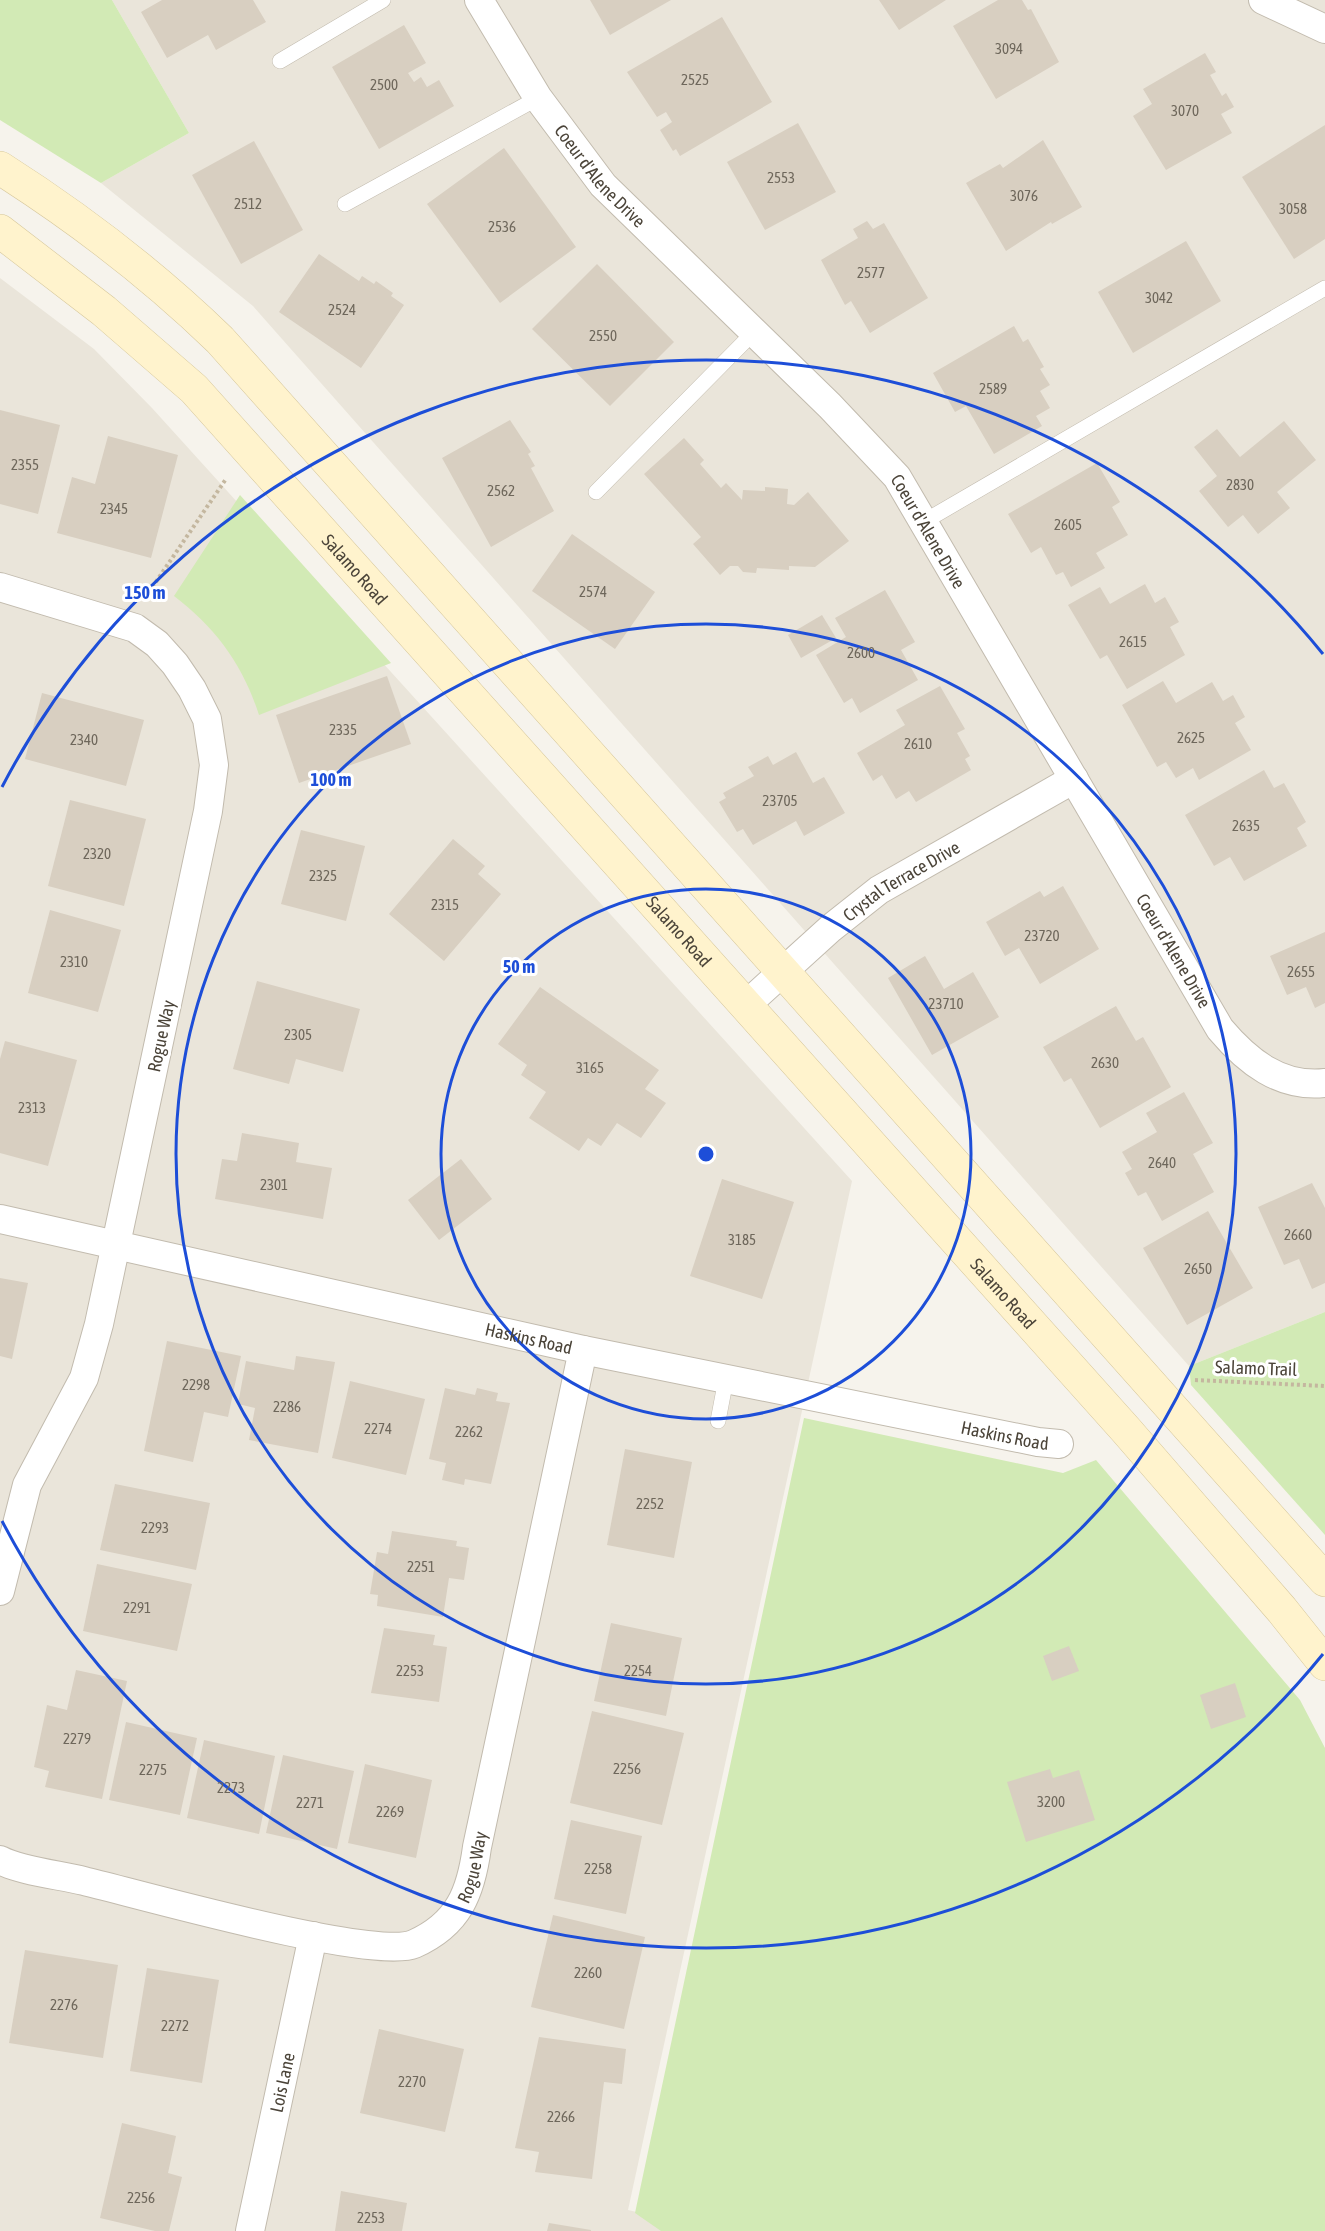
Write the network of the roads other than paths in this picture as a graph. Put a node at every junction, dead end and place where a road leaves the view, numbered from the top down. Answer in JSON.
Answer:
{"nodes":[{"id":1,"x":383,"y":0,"type":"edge"},
{"id":2,"x":479,"y":0,"type":"edge"},
{"id":3,"x":1263,"y":0,"type":"edge"},
{"id":4,"x":1325,"y":28,"type":"edge"},
{"id":5,"x":280,"y":61,"type":"dead end"},
{"id":6,"x":538,"y":98,"type":"junction"},
{"id":7,"x":0,"y":168,"type":"edge"},
{"id":8,"x":345,"y":204,"type":"dead end"},
{"id":9,"x":0,"y":231,"type":"edge"},
{"id":10,"x":1325,"y":288,"type":"edge"},
{"id":11,"x":754,"y":332,"type":"junction"},
{"id":12,"x":596,"y":492,"type":"dead end"},
{"id":13,"x":925,"y":521,"type":"junction"},
{"id":14,"x":0,"y":587,"type":"edge"},
{"id":15,"x":1074,"y":779,"type":"junction"},
{"id":16,"x":782,"y":973,"type":"junction"},
{"id":17,"x":745,"y":1006,"type":"junction"},
{"id":18,"x":1325,"y":1083,"type":"edge"},
{"id":19,"x":0,"y":1219,"type":"edge"},
{"id":20,"x":117,"y":1245,"type":"junction"},
{"id":21,"x":583,"y":1350,"type":"junction"},
{"id":22,"x":726,"y":1380,"type":"junction"},
{"id":23,"x":718,"y":1421,"type":"dead end"},
{"id":24,"x":1059,"y":1444,"type":"dead end"},
{"id":25,"x":1325,"y":1580,"type":"edge"},
{"id":26,"x":0,"y":1591,"type":"edge"},
{"id":27,"x":1325,"y":1664,"type":"edge"},
{"id":28,"x":0,"y":1860,"type":"edge"},
{"id":29,"x":313,"y":1936,"type":"junction"},
{"id":30,"x":250,"y":2231,"type":"edge"}],
"edges":[{"from":1,"to":5,"type":"lane"},
{"from":2,"to":6,"type":"street","name":"Coeur d'Alene Drive"},
{"from":3,"to":4,"type":"street"},
{"from":6,"to":8,"type":"lane"},
{"from":6,"to":11,"type":"street","name":"Coeur d'Alene Drive"},
{"from":7,"to":16,"type":"main road"},
{"from":9,"to":17,"type":"main road","name":"Salamo Road"},
{"from":10,"to":13,"type":"lane"},
{"from":11,"to":12,"type":"lane"},
{"from":11,"to":13,"type":"street","name":"Coeur d'Alene Drive"},
{"from":13,"to":15,"type":"street","name":"Coeur d'Alene Drive"},
{"from":14,"to":20,"type":"street","name":"Rogue Way"},
{"from":15,"to":16,"type":"street","name":"Crystal Terrace Drive"},
{"from":15,"to":18,"type":"street","name":"Coeur d'Alene Drive"},
{"from":16,"to":17,"type":"street","name":"Crystal Terrace Drive"},
{"from":16,"to":25,"type":"main road"},
{"from":17,"to":27,"type":"main road","name":"Salamo Road"},
{"from":19,"to":20,"type":"street","name":"Haskins Road"},
{"from":20,"to":21,"type":"street","name":"Haskins Road"},
{"from":20,"to":26,"type":"street","name":"Rogue Way"},
{"from":21,"to":22,"type":"street","name":"Haskins Road"},
{"from":21,"to":29,"type":"street","name":"Rogue Way"},
{"from":22,"to":23,"type":"lane"},
{"from":22,"to":24,"type":"street","name":"Haskins Road"},
{"from":28,"to":29,"type":"street","name":"Rogue Way"},
{"from":29,"to":30,"type":"street","name":"Lois Lane"}]}
